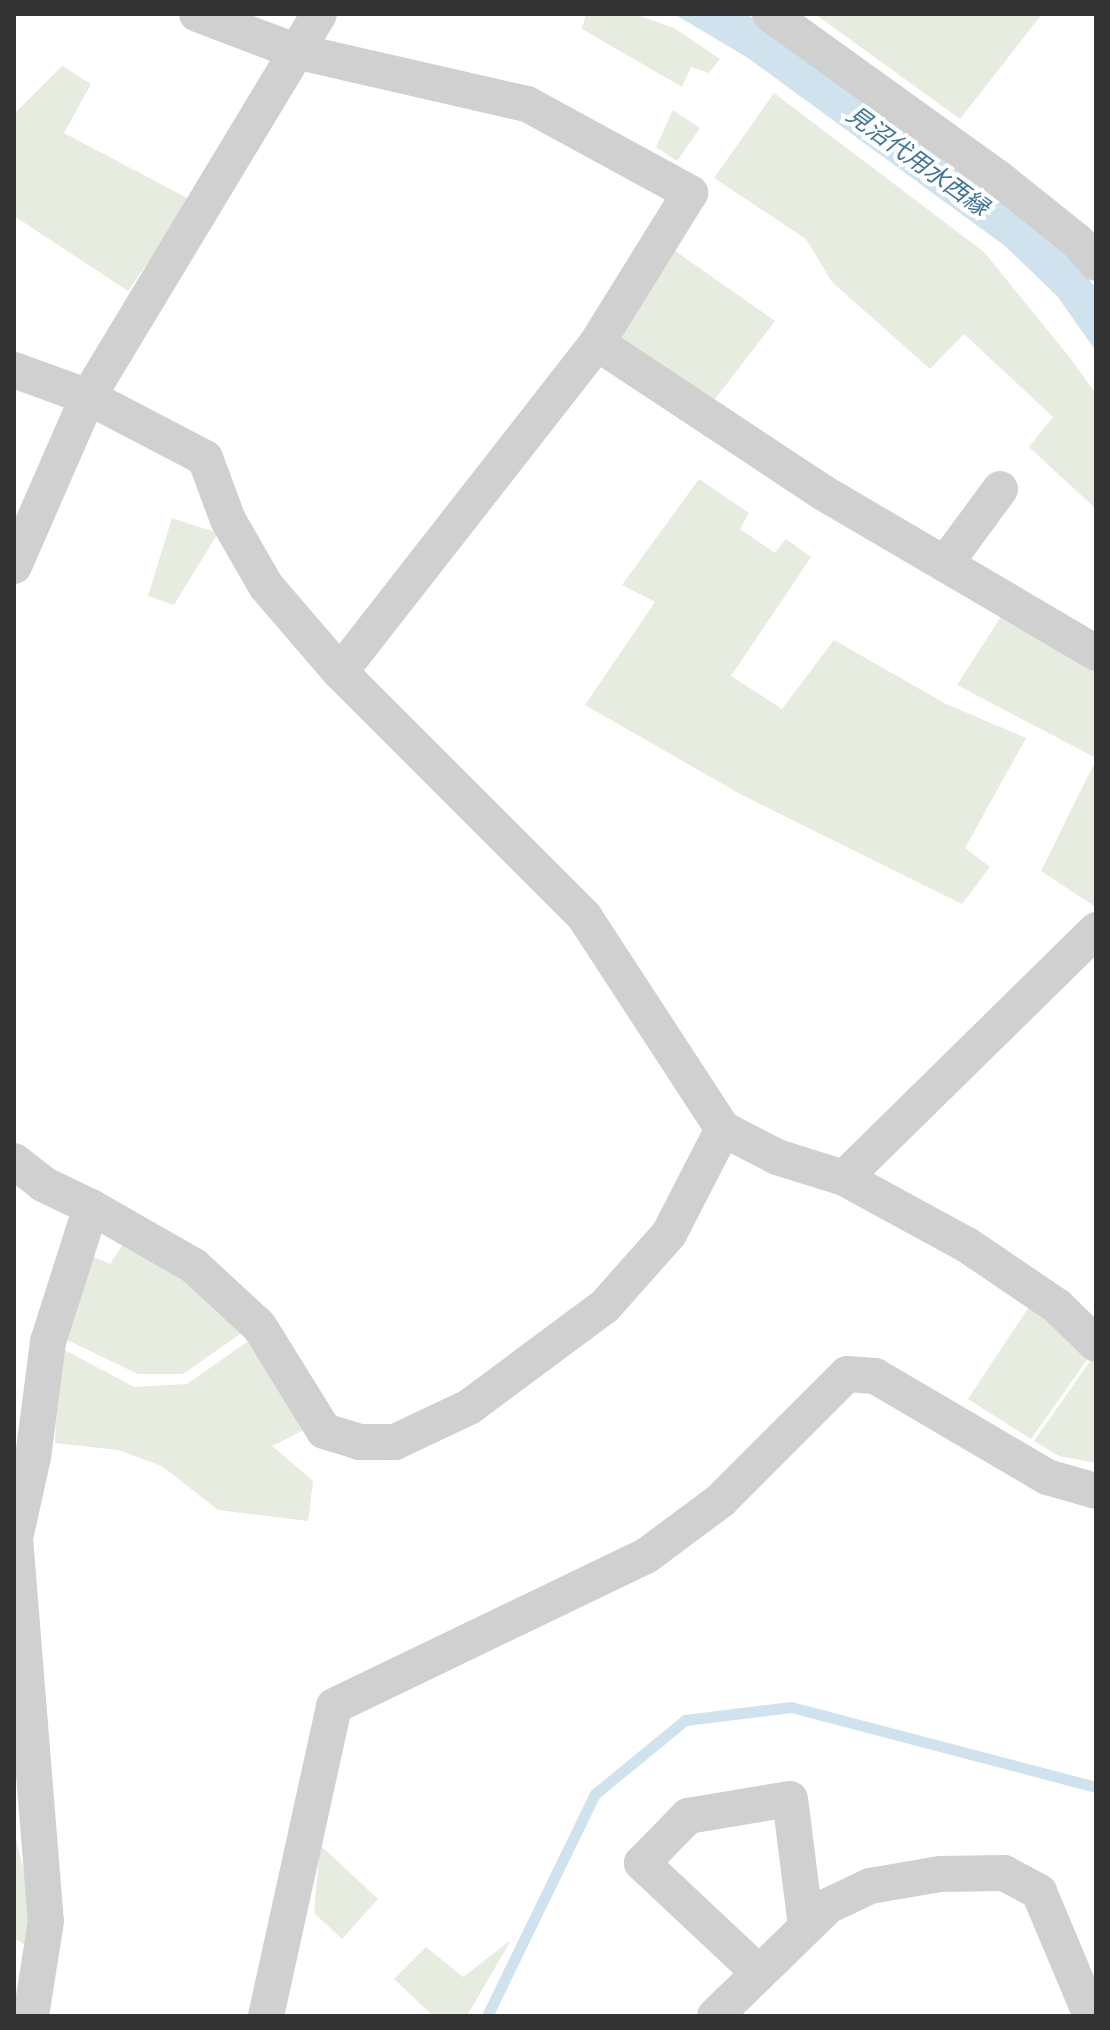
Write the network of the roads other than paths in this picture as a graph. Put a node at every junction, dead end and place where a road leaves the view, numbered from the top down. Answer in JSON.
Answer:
{"nodes":[{"id":1,"x":197,"y":14,"type":"edge"},
{"id":2,"x":319,"y":14,"type":"edge"},
{"id":3,"x":770,"y":14,"type":"edge"},
{"id":4,"x":295,"y":51,"type":"junction"},
{"id":5,"x":1096,"y":263,"type":"edge"},
{"id":6,"x":597,"y":343,"type":"junction"},
{"id":7,"x":14,"y":370,"type":"edge"},
{"id":8,"x":88,"y":397,"type":"junction"},
{"id":9,"x":1000,"y":489,"type":"dead end"},
{"id":10,"x":945,"y":564,"type":"junction"},
{"id":11,"x":14,"y":566,"type":"edge"},
{"id":12,"x":1096,"y":653,"type":"edge"},
{"id":13,"x":340,"y":672,"type":"junction"},
{"id":14,"x":1096,"y":930,"type":"edge"},
{"id":15,"x":723,"y":1129,"type":"junction"},
{"id":16,"x":14,"y":1161,"type":"edge"},
{"id":17,"x":844,"y":1178,"type":"junction"},
{"id":18,"x":91,"y":1207,"type":"junction"},
{"id":19,"x":1096,"y":1344,"type":"edge"},
{"id":20,"x":1096,"y":1491,"type":"edge"},
{"id":21,"x":806,"y":1925,"type":"junction"},
{"id":22,"x":757,"y":1971,"type":"junction"},
{"id":23,"x":31,"y":2016,"type":"edge"},
{"id":24,"x":266,"y":2016,"type":"edge"},
{"id":25,"x":715,"y":2016,"type":"edge"},
{"id":26,"x":1091,"y":2016,"type":"edge"}],
"edges":[{"from":1,"to":4,"type":"street"},
{"from":2,"to":4,"type":"street"},
{"from":3,"to":5,"type":"street"},
{"from":4,"to":6,"type":"street"},
{"from":4,"to":8,"type":"street"},
{"from":6,"to":10,"type":"street"},
{"from":6,"to":13,"type":"street"},
{"from":7,"to":8,"type":"street"},
{"from":8,"to":11,"type":"street"},
{"from":8,"to":13,"type":"street"},
{"from":9,"to":10,"type":"street"},
{"from":10,"to":12,"type":"street"},
{"from":13,"to":15,"type":"street"},
{"from":14,"to":17,"type":"street"},
{"from":15,"to":17,"type":"street"},
{"from":15,"to":18,"type":"street"},
{"from":16,"to":18,"type":"street"},
{"from":17,"to":19,"type":"street"},
{"from":18,"to":23,"type":"street"},
{"from":20,"to":24,"type":"street"},
{"from":21,"to":22,"type":"street"},
{"from":21,"to":22,"type":"street"},
{"from":21,"to":26,"type":"street"},
{"from":22,"to":25,"type":"street"}]}
